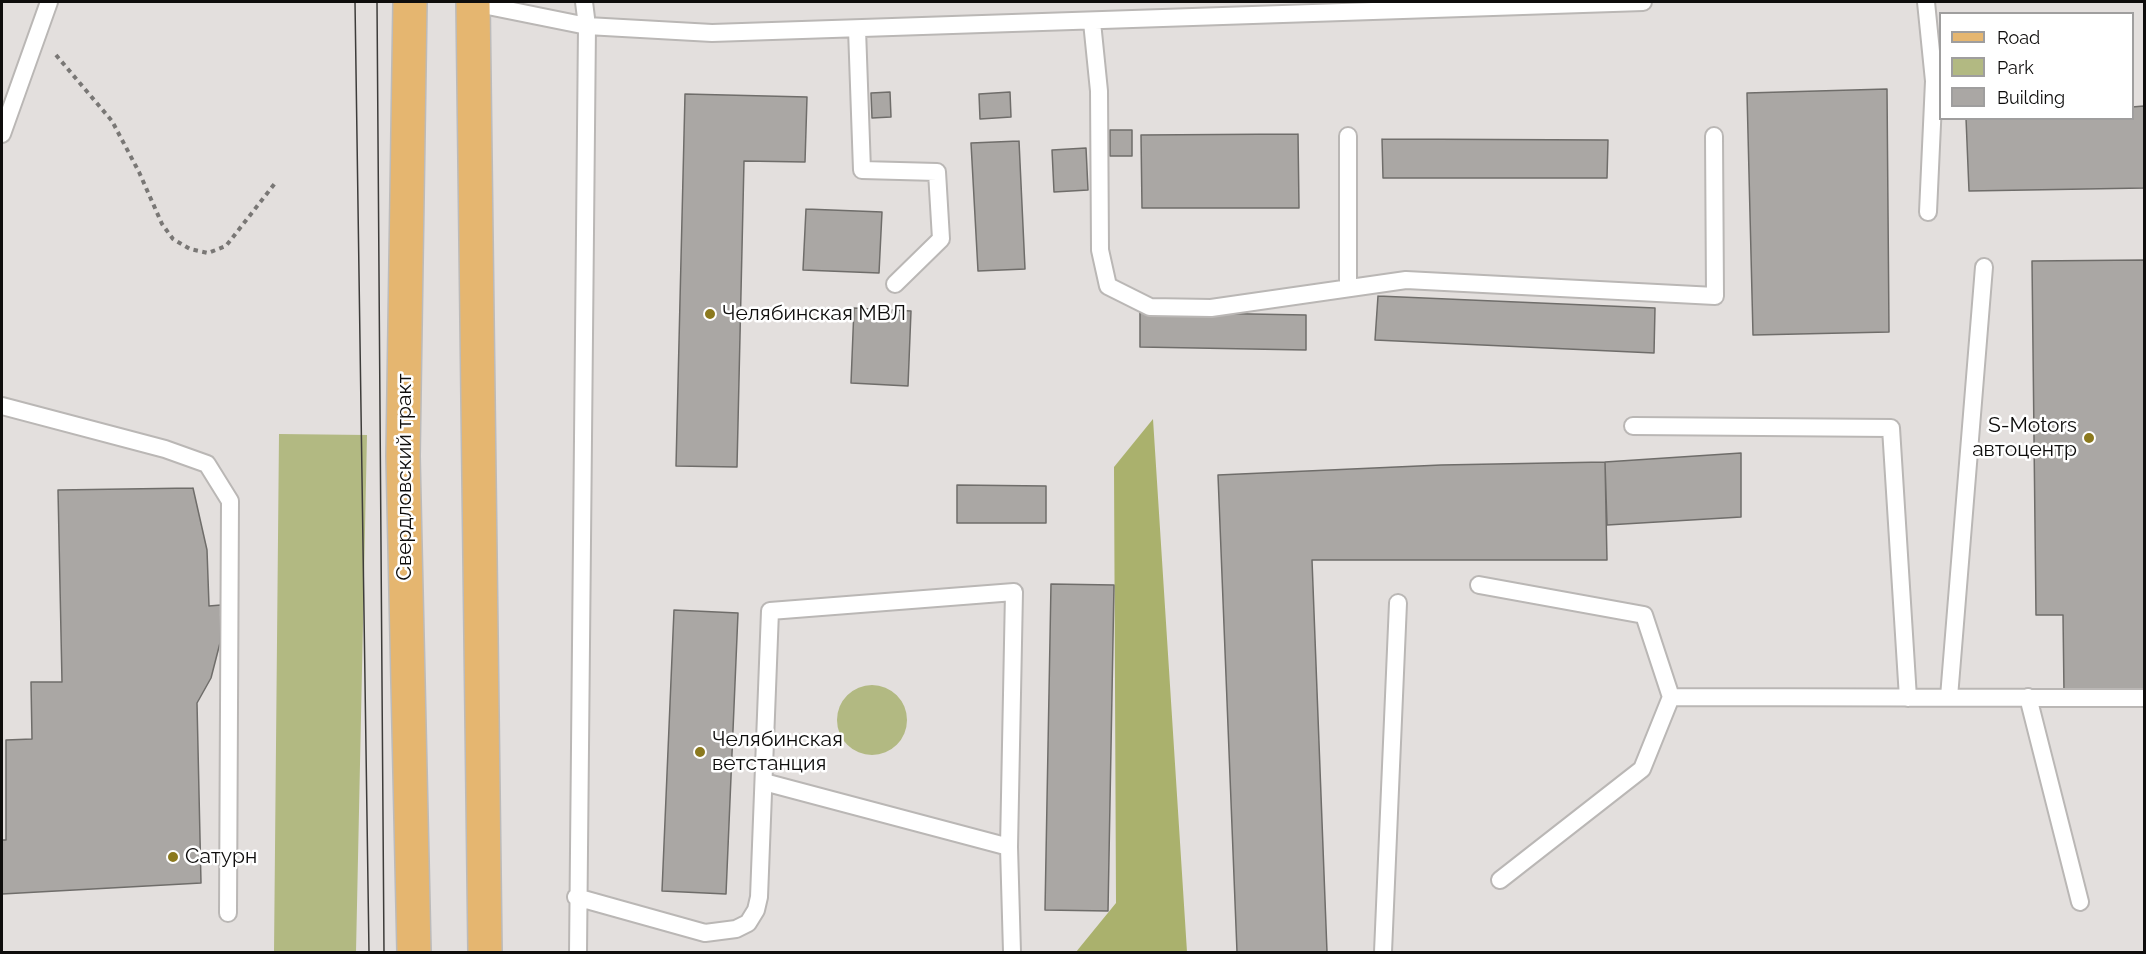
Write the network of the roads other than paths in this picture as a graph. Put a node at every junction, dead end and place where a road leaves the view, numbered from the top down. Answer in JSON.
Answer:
{"nodes":[{"id":1,"x":49,"y":2,"type":"edge"},
{"id":2,"x":410,"y":2,"type":"edge"},
{"id":3,"x":471,"y":2,"type":"edge"},
{"id":4,"x":584,"y":2,"type":"edge"},
{"id":5,"x":1643,"y":2,"type":"edge"},
{"id":6,"x":1926,"y":2,"type":"edge"},
{"id":7,"x":1092,"y":22,"type":"junction"},
{"id":8,"x":587,"y":26,"type":"junction"},
{"id":9,"x":857,"y":29,"type":"junction"},
{"id":10,"x":2,"y":134,"type":"edge"},
{"id":11,"x":1348,"y":136,"type":"dead end"},
{"id":12,"x":1714,"y":136,"type":"dead end"},
{"id":13,"x":1928,"y":212,"type":"dead end"},
{"id":14,"x":1984,"y":267,"type":"dead end"},
{"id":15,"x":895,"y":284,"type":"dead end"},
{"id":16,"x":1348,"y":288,"type":"junction"},
{"id":17,"x":2,"y":406,"type":"edge"},
{"id":18,"x":1633,"y":426,"type":"dead end"},
{"id":19,"x":1479,"y":585,"type":"dead end"},
{"id":20,"x":1398,"y":603,"type":"dead end"},
{"id":21,"x":1671,"y":697,"type":"junction"},
{"id":22,"x":1949,"y":697,"type":"junction"},
{"id":23,"x":1908,"y":698,"type":"junction"},
{"id":24,"x":2028,"y":698,"type":"junction"},
{"id":25,"x":2145,"y":698,"type":"edge"},
{"id":26,"x":764,"y":782,"type":"junction"},
{"id":27,"x":1009,"y":847,"type":"junction"},
{"id":28,"x":1500,"y":880,"type":"dead end"},
{"id":29,"x":576,"y":897,"type":"junction"},
{"id":30,"x":2080,"y":902,"type":"dead end"},
{"id":31,"x":228,"y":914,"type":"dead end"},
{"id":32,"x":414,"y":952,"type":"edge"},
{"id":33,"x":485,"y":952,"type":"edge"},
{"id":34,"x":578,"y":952,"type":"edge"},
{"id":35,"x":1012,"y":952,"type":"edge"},
{"id":36,"x":1383,"y":952,"type":"edge"}],
"edges":[{"from":1,"to":10,"type":"lane"},
{"from":2,"to":32,"type":"main road","name":"Свердловский тракт"},
{"from":3,"to":8,"type":"lane"},
{"from":3,"to":33,"type":"main road"},
{"from":4,"to":8,"type":"lane"},
{"from":5,"to":7,"type":"lane"},
{"from":6,"to":13,"type":"lane"},
{"from":7,"to":9,"type":"lane"},
{"from":7,"to":16,"type":"lane"},
{"from":8,"to":9,"type":"lane"},
{"from":8,"to":29,"type":"lane"},
{"from":9,"to":15,"type":"lane"},
{"from":11,"to":16,"type":"lane"},
{"from":12,"to":16,"type":"lane"},
{"from":14,"to":22,"type":"lane"},
{"from":17,"to":31,"type":"lane"},
{"from":18,"to":23,"type":"lane"},
{"from":19,"to":21,"type":"lane"},
{"from":20,"to":36,"type":"lane"},
{"from":21,"to":23,"type":"lane"},
{"from":21,"to":28,"type":"lane"},
{"from":22,"to":23,"type":"lane"},
{"from":22,"to":24,"type":"lane"},
{"from":24,"to":25,"type":"lane"},
{"from":24,"to":30,"type":"lane"},
{"from":26,"to":27,"type":"lane"},
{"from":26,"to":27,"type":"lane"},
{"from":26,"to":29,"type":"lane"},
{"from":27,"to":35,"type":"lane"},
{"from":29,"to":34,"type":"lane"}]}
